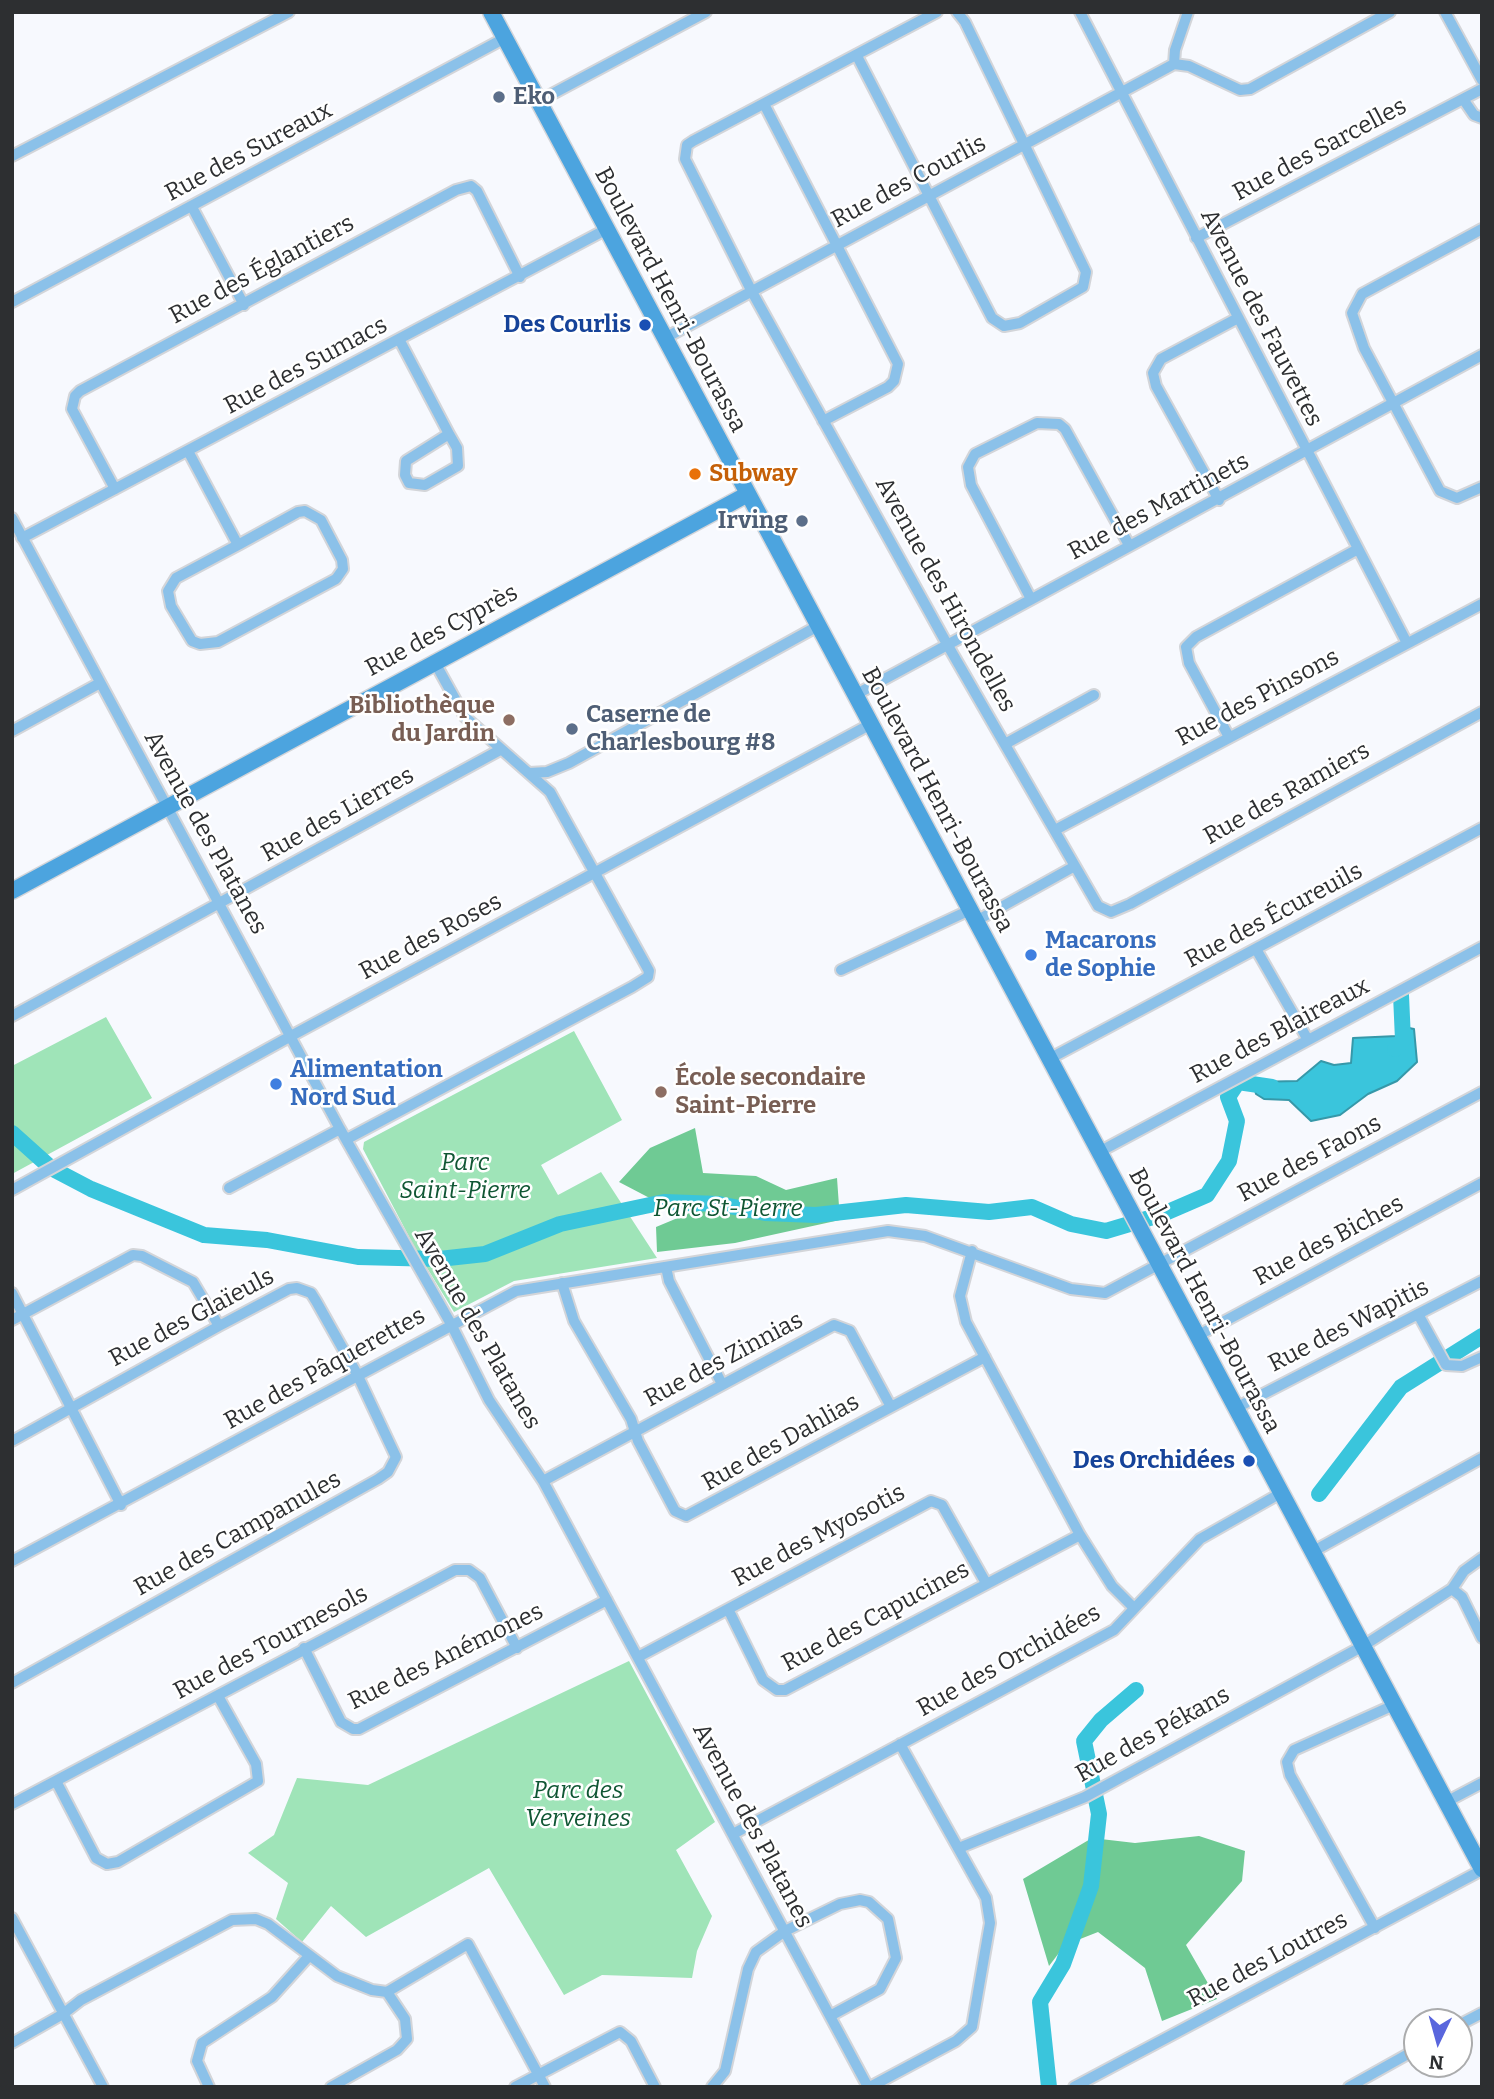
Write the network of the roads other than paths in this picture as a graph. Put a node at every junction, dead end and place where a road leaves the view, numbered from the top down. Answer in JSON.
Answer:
{"nodes":[{"id":1,"x":289,"y":12,"type":"edge"},
{"id":2,"x":491,"y":12,"type":"edge"},
{"id":3,"x":706,"y":12,"type":"edge"},
{"id":4,"x":936,"y":12,"type":"edge"},
{"id":5,"x":957,"y":12,"type":"edge"},
{"id":6,"x":1080,"y":12,"type":"edge"},
{"id":7,"x":1188,"y":12,"type":"edge"},
{"id":8,"x":1391,"y":12,"type":"edge"},
{"id":9,"x":1445,"y":12,"type":"edge"},
{"id":10,"x":505,"y":38,"type":"junction"},
{"id":11,"x":857,"y":56,"type":"junction"},
{"id":12,"x":1174,"y":64,"type":"junction"},
{"id":13,"x":1482,"y":80,"type":"edge"},
{"id":14,"x":1482,"y":89,"type":"edge"},
{"id":15,"x":1121,"y":93,"type":"junction"},
{"id":16,"x":1463,"y":99,"type":"junction"},
{"id":17,"x":539,"y":101,"type":"junction"},
{"id":18,"x":764,"y":104,"type":"junction"},
{"id":19,"x":1482,"y":118,"type":"edge"},
{"id":20,"x":1025,"y":144,"type":"junction"},
{"id":21,"x":12,"y":156,"type":"edge"},
{"id":22,"x":929,"y":194,"type":"junction"},
{"id":23,"x":192,"y":207,"type":"junction"},
{"id":24,"x":607,"y":229,"type":"junction"},
{"id":25,"x":1482,"y":229,"type":"edge"},
{"id":26,"x":1196,"y":238,"type":"junction"},
{"id":27,"x":837,"y":244,"type":"junction"},
{"id":28,"x":520,"y":277,"type":"junction"},
{"id":29,"x":751,"y":290,"type":"junction"},
{"id":30,"x":12,"y":302,"type":"edge"},
{"id":31,"x":243,"y":304,"type":"junction"},
{"id":32,"x":1238,"y":318,"type":"junction"},
{"id":33,"x":665,"y":338,"type":"junction"},
{"id":34,"x":400,"y":341,"type":"junction"},
{"id":35,"x":1482,"y":355,"type":"edge"},
{"id":36,"x":1394,"y":402,"type":"junction"},
{"id":37,"x":823,"y":421,"type":"junction"},
{"id":38,"x":449,"y":434,"type":"junction"},
{"id":39,"x":188,"y":451,"type":"junction"},
{"id":40,"x":1307,"y":451,"type":"junction"},
{"id":41,"x":1482,"y":487,"type":"edge"},
{"id":42,"x":115,"y":489,"type":"junction"},
{"id":43,"x":748,"y":494,"type":"junction"},
{"id":44,"x":1219,"y":500,"type":"junction"},
{"id":45,"x":12,"y":518,"type":"edge"},
{"id":46,"x":22,"y":538,"type":"junction"},
{"id":47,"x":238,"y":545,"type":"junction"},
{"id":48,"x":1129,"y":545,"type":"junction"},
{"id":49,"x":1358,"y":549,"type":"junction"},
{"id":50,"x":1031,"y":599,"type":"junction"},
{"id":51,"x":1482,"y":604,"type":"edge"},
{"id":52,"x":818,"y":626,"type":"junction"},
{"id":53,"x":1406,"y":643,"type":"junction"},
{"id":54,"x":947,"y":645,"type":"junction"},
{"id":55,"x":434,"y":661,"type":"junction"},
{"id":56,"x":100,"y":683,"type":"junction"},
{"id":57,"x":855,"y":695,"type":"junction"},
{"id":58,"x":1094,"y":695,"type":"dead end"},
{"id":59,"x":1482,"y":712,"type":"edge"},
{"id":60,"x":871,"y":724,"type":"junction"},
{"id":61,"x":12,"y":731,"type":"edge"},
{"id":62,"x":1229,"y":737,"type":"junction"},
{"id":63,"x":1005,"y":744,"type":"junction"},
{"id":64,"x":500,"y":750,"type":"junction"},
{"id":65,"x":529,"y":774,"type":"junction"},
{"id":66,"x":166,"y":807,"type":"junction"},
{"id":67,"x":1482,"y":828,"type":"edge"},
{"id":68,"x":1055,"y":830,"type":"junction"},
{"id":69,"x":1075,"y":866,"type":"junction"},
{"id":70,"x":595,"y":874,"type":"junction"},
{"id":71,"x":12,"y":891,"type":"edge"},
{"id":72,"x":219,"y":904,"type":"junction"},
{"id":73,"x":1111,"y":912,"type":"joint"},
{"id":74,"x":973,"y":916,"type":"junction"},
{"id":75,"x":1482,"y":947,"type":"edge"},
{"id":76,"x":1256,"y":950,"type":"junction"},
{"id":77,"x":841,"y":970,"type":"dead end"},
{"id":78,"x":12,"y":1016,"type":"edge"},
{"id":79,"x":290,"y":1035,"type":"junction"},
{"id":80,"x":1308,"y":1040,"type":"junction"},
{"id":81,"x":1049,"y":1059,"type":"junction"},
{"id":82,"x":1482,"y":1092,"type":"edge"},
{"id":83,"x":340,"y":1129,"type":"junction"},
{"id":84,"x":347,"y":1139,"type":"junction"},
{"id":85,"x":1099,"y":1152,"type":"junction"},
{"id":86,"x":1482,"y":1183,"type":"edge"},
{"id":87,"x":17,"y":1188,"type":"edge"},
{"id":88,"x":229,"y":1188,"type":"dead end"},
{"id":89,"x":972,"y":1251,"type":"junction"},
{"id":90,"x":1158,"y":1264,"type":"junction"},
{"id":91,"x":666,"y":1266,"type":"junction"},
{"id":92,"x":1482,"y":1281,"type":"edge"},
{"id":93,"x":562,"y":1283,"type":"junction"},
{"id":94,"x":12,"y":1293,"type":"edge"},
{"id":95,"x":24,"y":1314,"type":"junction"},
{"id":96,"x":1418,"y":1314,"type":"junction"},
{"id":97,"x":12,"y":1320,"type":"edge"},
{"id":98,"x":451,"y":1324,"type":"junction"},
{"id":99,"x":219,"y":1326,"type":"junction"},
{"id":100,"x":1197,"y":1336,"type":"junction"},
{"id":101,"x":985,"y":1357,"type":"junction"},
{"id":102,"x":1482,"y":1357,"type":"edge"},
{"id":103,"x":357,"y":1374,"type":"junction"},
{"id":104,"x":722,"y":1384,"type":"junction"},
{"id":105,"x":73,"y":1406,"type":"junction"},
{"id":106,"x":891,"y":1407,"type":"junction"},
{"id":107,"x":1236,"y":1408,"type":"junction"},
{"id":108,"x":636,"y":1431,"type":"junction"},
{"id":109,"x":12,"y":1441,"type":"edge"},
{"id":110,"x":1482,"y":1458,"type":"edge"},
{"id":111,"x":543,"y":1481,"type":"junction"},
{"id":112,"x":1281,"y":1493,"type":"junction"},
{"id":113,"x":121,"y":1505,"type":"junction"},
{"id":114,"x":1080,"y":1535,"type":"junction"},
{"id":115,"x":1312,"y":1552,"type":"junction"},
{"id":116,"x":1482,"y":1558,"type":"edge"},
{"id":117,"x":12,"y":1561,"type":"edge"},
{"id":118,"x":986,"y":1583,"type":"junction"},
{"id":119,"x":1452,"y":1589,"type":"junction"},
{"id":120,"x":607,"y":1600,"type":"junction"},
{"id":121,"x":1134,"y":1608,"type":"junction"},
{"id":122,"x":728,"y":1609,"type":"junction"},
{"id":123,"x":1482,"y":1638,"type":"edge"},
{"id":124,"x":1363,"y":1646,"type":"junction"},
{"id":125,"x":303,"y":1648,"type":"junction"},
{"id":126,"x":517,"y":1648,"type":"junction"},
{"id":127,"x":638,"y":1657,"type":"junction"},
{"id":128,"x":12,"y":1683,"type":"edge"},
{"id":129,"x":218,"y":1696,"type":"junction"},
{"id":130,"x":1394,"y":1705,"type":"junction"},
{"id":131,"x":900,"y":1744,"type":"junction"},
{"id":132,"x":56,"y":1781,"type":"junction"},
{"id":133,"x":1482,"y":1783,"type":"edge"},
{"id":134,"x":1446,"y":1802,"type":"junction"},
{"id":135,"x":12,"y":1804,"type":"edge"},
{"id":136,"x":733,"y":1834,"type":"junction"},
{"id":137,"x":959,"y":1848,"type":"junction"},
{"id":138,"x":1482,"y":1870,"type":"edge"},
{"id":139,"x":12,"y":1918,"type":"edge"},
{"id":140,"x":1375,"y":1927,"type":"junction"},
{"id":141,"x":785,"y":1931,"type":"junction"},
{"id":142,"x":309,"y":1956,"type":"junction"},
{"id":143,"x":387,"y":1992,"type":"junction"},
{"id":144,"x":63,"y":2014,"type":"junction"},
{"id":145,"x":830,"y":2016,"type":"junction"},
{"id":146,"x":12,"y":2043,"type":"edge"},
{"id":147,"x":1403,"y":2057,"type":"edge"},
{"id":148,"x":537,"y":2073,"type":"junction"},
{"id":149,"x":103,"y":2087,"type":"edge"},
{"id":150,"x":209,"y":2087,"type":"edge"},
{"id":151,"x":331,"y":2087,"type":"edge"},
{"id":152,"x":515,"y":2087,"type":"edge"},
{"id":153,"x":545,"y":2087,"type":"edge"},
{"id":154,"x":655,"y":2087,"type":"edge"},
{"id":155,"x":712,"y":2087,"type":"edge"},
{"id":156,"x":869,"y":2087,"type":"edge"},
{"id":157,"x":1074,"y":2087,"type":"edge"},
{"id":158,"x":1349,"y":2087,"type":"edge"}],
"edges":[{"from":1,"to":21,"type":"street"},
{"from":2,"to":10,"type":"main road","name":"Boulevard Henri-Bourassa"},
{"from":3,"to":17,"type":"street"},
{"from":4,"to":11,"type":"street"},
{"from":5,"to":20,"type":"street"},
{"from":6,"to":15,"type":"street","name":"Avenue des Fauvettes"},
{"from":7,"to":12,"type":"street"},
{"from":8,"to":12,"type":"street"},
{"from":9,"to":13,"type":"street"},
{"from":10,"to":17,"type":"main road","name":"Boulevard Henri-Bourassa"},
{"from":10,"to":23,"type":"street","name":"Rue des Sureaux"},
{"from":11,"to":18,"type":"street"},
{"from":11,"to":22,"type":"street"},
{"from":12,"to":15,"type":"street","name":"Rue des Courlis"},
{"from":14,"to":16,"type":"street","name":"Rue des Sarcelles"},
{"from":15,"to":20,"type":"street","name":"Rue des Courlis"},
{"from":15,"to":26,"type":"street","name":"Avenue des Fauvettes"},
{"from":16,"to":19,"type":"street"},
{"from":16,"to":26,"type":"street","name":"Rue des Sarcelles"},
{"from":17,"to":24,"type":"main road","name":"Boulevard Henri-Bourassa"},
{"from":18,"to":27,"type":"street"},
{"from":18,"to":29,"type":"street","name":"Avenue des Hirondelles"},
{"from":20,"to":22,"type":"street","name":"Rue des Courlis"},
{"from":20,"to":22,"type":"street"},
{"from":22,"to":27,"type":"street","name":"Rue des Courlis"},
{"from":23,"to":30,"type":"street","name":"Rue des Sureaux"},
{"from":23,"to":31,"type":"street"},
{"from":24,"to":28,"type":"street","name":"Rue des Sumacs"},
{"from":24,"to":33,"type":"main road","name":"Boulevard Henri-Bourassa"},
{"from":25,"to":36,"type":"street"},
{"from":26,"to":32,"type":"street","name":"Avenue des Fauvettes"},
{"from":27,"to":29,"type":"street","name":"Rue des Courlis"},
{"from":27,"to":37,"type":"street"},
{"from":28,"to":31,"type":"street","name":"Rue des Églantiers"},
{"from":28,"to":34,"type":"street","name":"Rue des Sumacs"},
{"from":29,"to":33,"type":"street","name":"Rue des Courlis"},
{"from":29,"to":37,"type":"street","name":"Avenue des Hirondelles"},
{"from":31,"to":42,"type":"street","name":"Rue des Églantiers"},
{"from":32,"to":40,"type":"street","name":"Avenue des Fauvettes"},
{"from":32,"to":44,"type":"street"},
{"from":33,"to":43,"type":"main road","name":"Boulevard Henri-Bourassa"},
{"from":34,"to":38,"type":"street"},
{"from":34,"to":39,"type":"street","name":"Rue des Sumacs"},
{"from":35,"to":36,"type":"street","name":"Rue des Martinets"},
{"from":36,"to":40,"type":"street","name":"Rue des Martinets"},
{"from":36,"to":41,"type":"street"},
{"from":37,"to":54,"type":"street","name":"Avenue des Hirondelles"},
{"from":38,"to":38,"type":"street"},
{"from":39,"to":42,"type":"street","name":"Rue des Sumacs"},
{"from":39,"to":47,"type":"street"},
{"from":40,"to":44,"type":"street","name":"Rue des Martinets"},
{"from":40,"to":49,"type":"street","name":"Avenue des Fauvettes"},
{"from":42,"to":46,"type":"street","name":"Rue des Sumacs"},
{"from":43,"to":52,"type":"main road","name":"Boulevard Henri-Bourassa"},
{"from":43,"to":55,"type":"main road","name":"Rue des Cyprès"},
{"from":44,"to":48,"type":"street","name":"Rue des Martinets"},
{"from":45,"to":46,"type":"street","name":"Avenue des Platanes"},
{"from":46,"to":56,"type":"street","name":"Avenue des Platanes"},
{"from":47,"to":47,"type":"street"},
{"from":48,"to":50,"type":"street","name":"Rue des Martinets"},
{"from":48,"to":50,"type":"street"},
{"from":49,"to":53,"type":"street","name":"Avenue des Fauvettes"},
{"from":49,"to":62,"type":"street"},
{"from":50,"to":54,"type":"street","name":"Rue des Martinets"},
{"from":51,"to":53,"type":"street","name":"Rue des Pinsons"},
{"from":52,"to":57,"type":"main road","name":"Boulevard Henri-Bourassa"},
{"from":52,"to":65,"type":"street"},
{"from":53,"to":62,"type":"street","name":"Rue des Pinsons"},
{"from":54,"to":57,"type":"street","name":"Rue des Martinets"},
{"from":54,"to":63,"type":"street","name":"Avenue des Hirondelles"},
{"from":55,"to":64,"type":"street"},
{"from":55,"to":66,"type":"main road","name":"Rue des Cyprès"},
{"from":56,"to":61,"type":"street"},
{"from":56,"to":66,"type":"street","name":"Avenue des Platanes"},
{"from":57,"to":60,"type":"main road","name":"Boulevard Henri-Bourassa"},
{"from":58,"to":63,"type":"street"},
{"from":59,"to":73,"type":"street","name":"Rue des Ramiers"},
{"from":60,"to":70,"type":"street","name":"Rue des Roses"},
{"from":60,"to":74,"type":"main road","name":"Boulevard Henri-Bourassa"},
{"from":62,"to":68,"type":"street","name":"Rue des Pinsons"},
{"from":63,"to":68,"type":"street","name":"Avenue des Hirondelles"},
{"from":64,"to":65,"type":"street"},
{"from":64,"to":72,"type":"street","name":"Rue des Lierres"},
{"from":65,"to":70,"type":"street"},
{"from":66,"to":71,"type":"main road","name":"Rue des Cyprès"},
{"from":66,"to":72,"type":"street","name":"Avenue des Platanes"},
{"from":67,"to":76,"type":"street","name":"Rue des Écureuils"},
{"from":68,"to":69,"type":"street","name":"Avenue des Hirondelles"},
{"from":69,"to":73,"type":"street","name":"Avenue des Hirondelles"},
{"from":69,"to":74,"type":"street"},
{"from":70,"to":79,"type":"street","name":"Rue des Roses"},
{"from":70,"to":84,"type":"street"},
{"from":72,"to":78,"type":"street","name":"Rue des Lierres"},
{"from":72,"to":79,"type":"street","name":"Avenue des Platanes"},
{"from":74,"to":77,"type":"street"},
{"from":74,"to":81,"type":"main road","name":"Boulevard Henri-Bourassa"},
{"from":75,"to":80,"type":"street","name":"Rue des Blaireaux"},
{"from":76,"to":80,"type":"street"},
{"from":76,"to":81,"type":"street","name":"Rue des Écureuils"},
{"from":79,"to":83,"type":"street","name":"Avenue des Platanes"},
{"from":79,"to":87,"type":"street","name":"Rue des Roses"},
{"from":80,"to":85,"type":"street","name":"Rue des Blaireaux"},
{"from":81,"to":85,"type":"main road","name":"Boulevard Henri-Bourassa"},
{"from":82,"to":90,"type":"street","name":"Rue des Faons"},
{"from":83,"to":84,"type":"street","name":"Avenue des Platanes"},
{"from":83,"to":88,"type":"street"},
{"from":84,"to":98,"type":"street","name":"Avenue des Platanes"},
{"from":85,"to":90,"type":"main road","name":"Boulevard Henri-Bourassa"},
{"from":86,"to":100,"type":"street","name":"Rue des Biches"},
{"from":89,"to":90,"type":"street","name":"Rue des Pâquerettes"},
{"from":89,"to":91,"type":"street","name":"Rue des Pâquerettes"},
{"from":89,"to":101,"type":"street"},
{"from":90,"to":100,"type":"main road","name":"Boulevard Henri-Bourassa"},
{"from":91,"to":93,"type":"street","name":"Rue des Pâquerettes"},
{"from":91,"to":104,"type":"street"},
{"from":92,"to":96,"type":"street","name":"Rue des Wapitis"},
{"from":93,"to":98,"type":"street","name":"Rue des Pâquerettes"},
{"from":93,"to":108,"type":"street"},
{"from":94,"to":95,"type":"street"},
{"from":95,"to":97,"type":"street"},
{"from":95,"to":99,"type":"street"},
{"from":95,"to":105,"type":"street"},
{"from":96,"to":102,"type":"street"},
{"from":96,"to":107,"type":"street","name":"Rue des Wapitis"},
{"from":98,"to":103,"type":"street","name":"Rue des Pâquerettes"},
{"from":98,"to":111,"type":"street","name":"Avenue des Platanes"},
{"from":99,"to":103,"type":"street","name":"Rue des Glaïeuls"},
{"from":99,"to":105,"type":"street","name":"Rue des Glaïeuls"},
{"from":100,"to":107,"type":"main road","name":"Boulevard Henri-Bourassa"},
{"from":101,"to":106,"type":"street","name":"Rue des Dahlias"},
{"from":101,"to":114,"type":"street"},
{"from":103,"to":113,"type":"street","name":"Rue des Pâquerettes"},
{"from":103,"to":128,"type":"street","name":"Rue des Campanules"},
{"from":104,"to":106,"type":"street","name":"Rue des Zinnias"},
{"from":104,"to":108,"type":"street","name":"Rue des Zinnias"},
{"from":105,"to":109,"type":"street","name":"Rue des Glaïeuls"},
{"from":105,"to":113,"type":"street"},
{"from":106,"to":108,"type":"street","name":"Rue des Dahlias"},
{"from":107,"to":112,"type":"main road","name":"Boulevard Henri-Bourassa"},
{"from":108,"to":111,"type":"street","name":"Rue des Zinnias"},
{"from":110,"to":115,"type":"street"},
{"from":111,"to":120,"type":"street","name":"Avenue des Platanes"},
{"from":112,"to":115,"type":"main road","name":"Boulevard Henri-Bourassa"},
{"from":112,"to":121,"type":"street","name":"Rue des Orchidées"},
{"from":113,"to":117,"type":"street","name":"Rue des Pâquerettes"},
{"from":114,"to":118,"type":"street","name":"Rue des Capucines"},
{"from":114,"to":121,"type":"street"},
{"from":115,"to":124,"type":"main road","name":"Boulevard Henri-Bourassa"},
{"from":116,"to":119,"type":"street","name":"Rue des Pékans"},
{"from":118,"to":122,"type":"street","name":"Rue des Myosotis"},
{"from":118,"to":122,"type":"street","name":"Rue des Capucines"},
{"from":119,"to":123,"type":"street"},
{"from":119,"to":124,"type":"street","name":"Rue des Pékans"},
{"from":120,"to":126,"type":"street","name":"Rue des Anémones"},
{"from":120,"to":127,"type":"street","name":"Avenue des Platanes"},
{"from":121,"to":131,"type":"street","name":"Rue des Orchidées"},
{"from":122,"to":127,"type":"street","name":"Rue des Myosotis"},
{"from":124,"to":130,"type":"main road","name":"Boulevard Henri-Bourassa"},
{"from":124,"to":137,"type":"street","name":"Rue des Pékans"},
{"from":125,"to":126,"type":"street","name":"Rue des Tournesols"},
{"from":125,"to":126,"type":"street","name":"Rue des Anémones"},
{"from":125,"to":129,"type":"street","name":"Rue des Tournesols"},
{"from":127,"to":136,"type":"street","name":"Avenue des Platanes"},
{"from":129,"to":132,"type":"street","name":"Rue des Tournesols"},
{"from":129,"to":132,"type":"street"},
{"from":130,"to":134,"type":"main road","name":"Boulevard Henri-Bourassa"},
{"from":130,"to":140,"type":"street"},
{"from":131,"to":136,"type":"street","name":"Rue des Orchidées"},
{"from":131,"to":137,"type":"street"},
{"from":132,"to":135,"type":"street","name":"Rue des Tournesols"},
{"from":133,"to":134,"type":"street"},
{"from":134,"to":138,"type":"main road","name":"Boulevard Henri-Bourassa"},
{"from":136,"to":141,"type":"street","name":"Avenue des Platanes"},
{"from":137,"to":156,"type":"street"},
{"from":138,"to":140,"type":"street","name":"Rue des Loutres"},
{"from":139,"to":144,"type":"street"},
{"from":140,"to":157,"type":"street","name":"Rue des Loutres"},
{"from":141,"to":145,"type":"street","name":"Avenue des Platanes"},
{"from":141,"to":145,"type":"street"},
{"from":141,"to":155,"type":"street"},
{"from":142,"to":143,"type":"street"},
{"from":142,"to":144,"type":"street"},
{"from":142,"to":150,"type":"street"},
{"from":143,"to":148,"type":"street"},
{"from":143,"to":151,"type":"street"},
{"from":144,"to":146,"type":"street"},
{"from":144,"to":149,"type":"street"},
{"from":145,"to":156,"type":"street","name":"Avenue des Platanes"},
{"from":147,"to":158,"type":"street"},
{"from":148,"to":152,"type":"street"},
{"from":148,"to":153,"type":"street"},
{"from":148,"to":154,"type":"street"}]}
